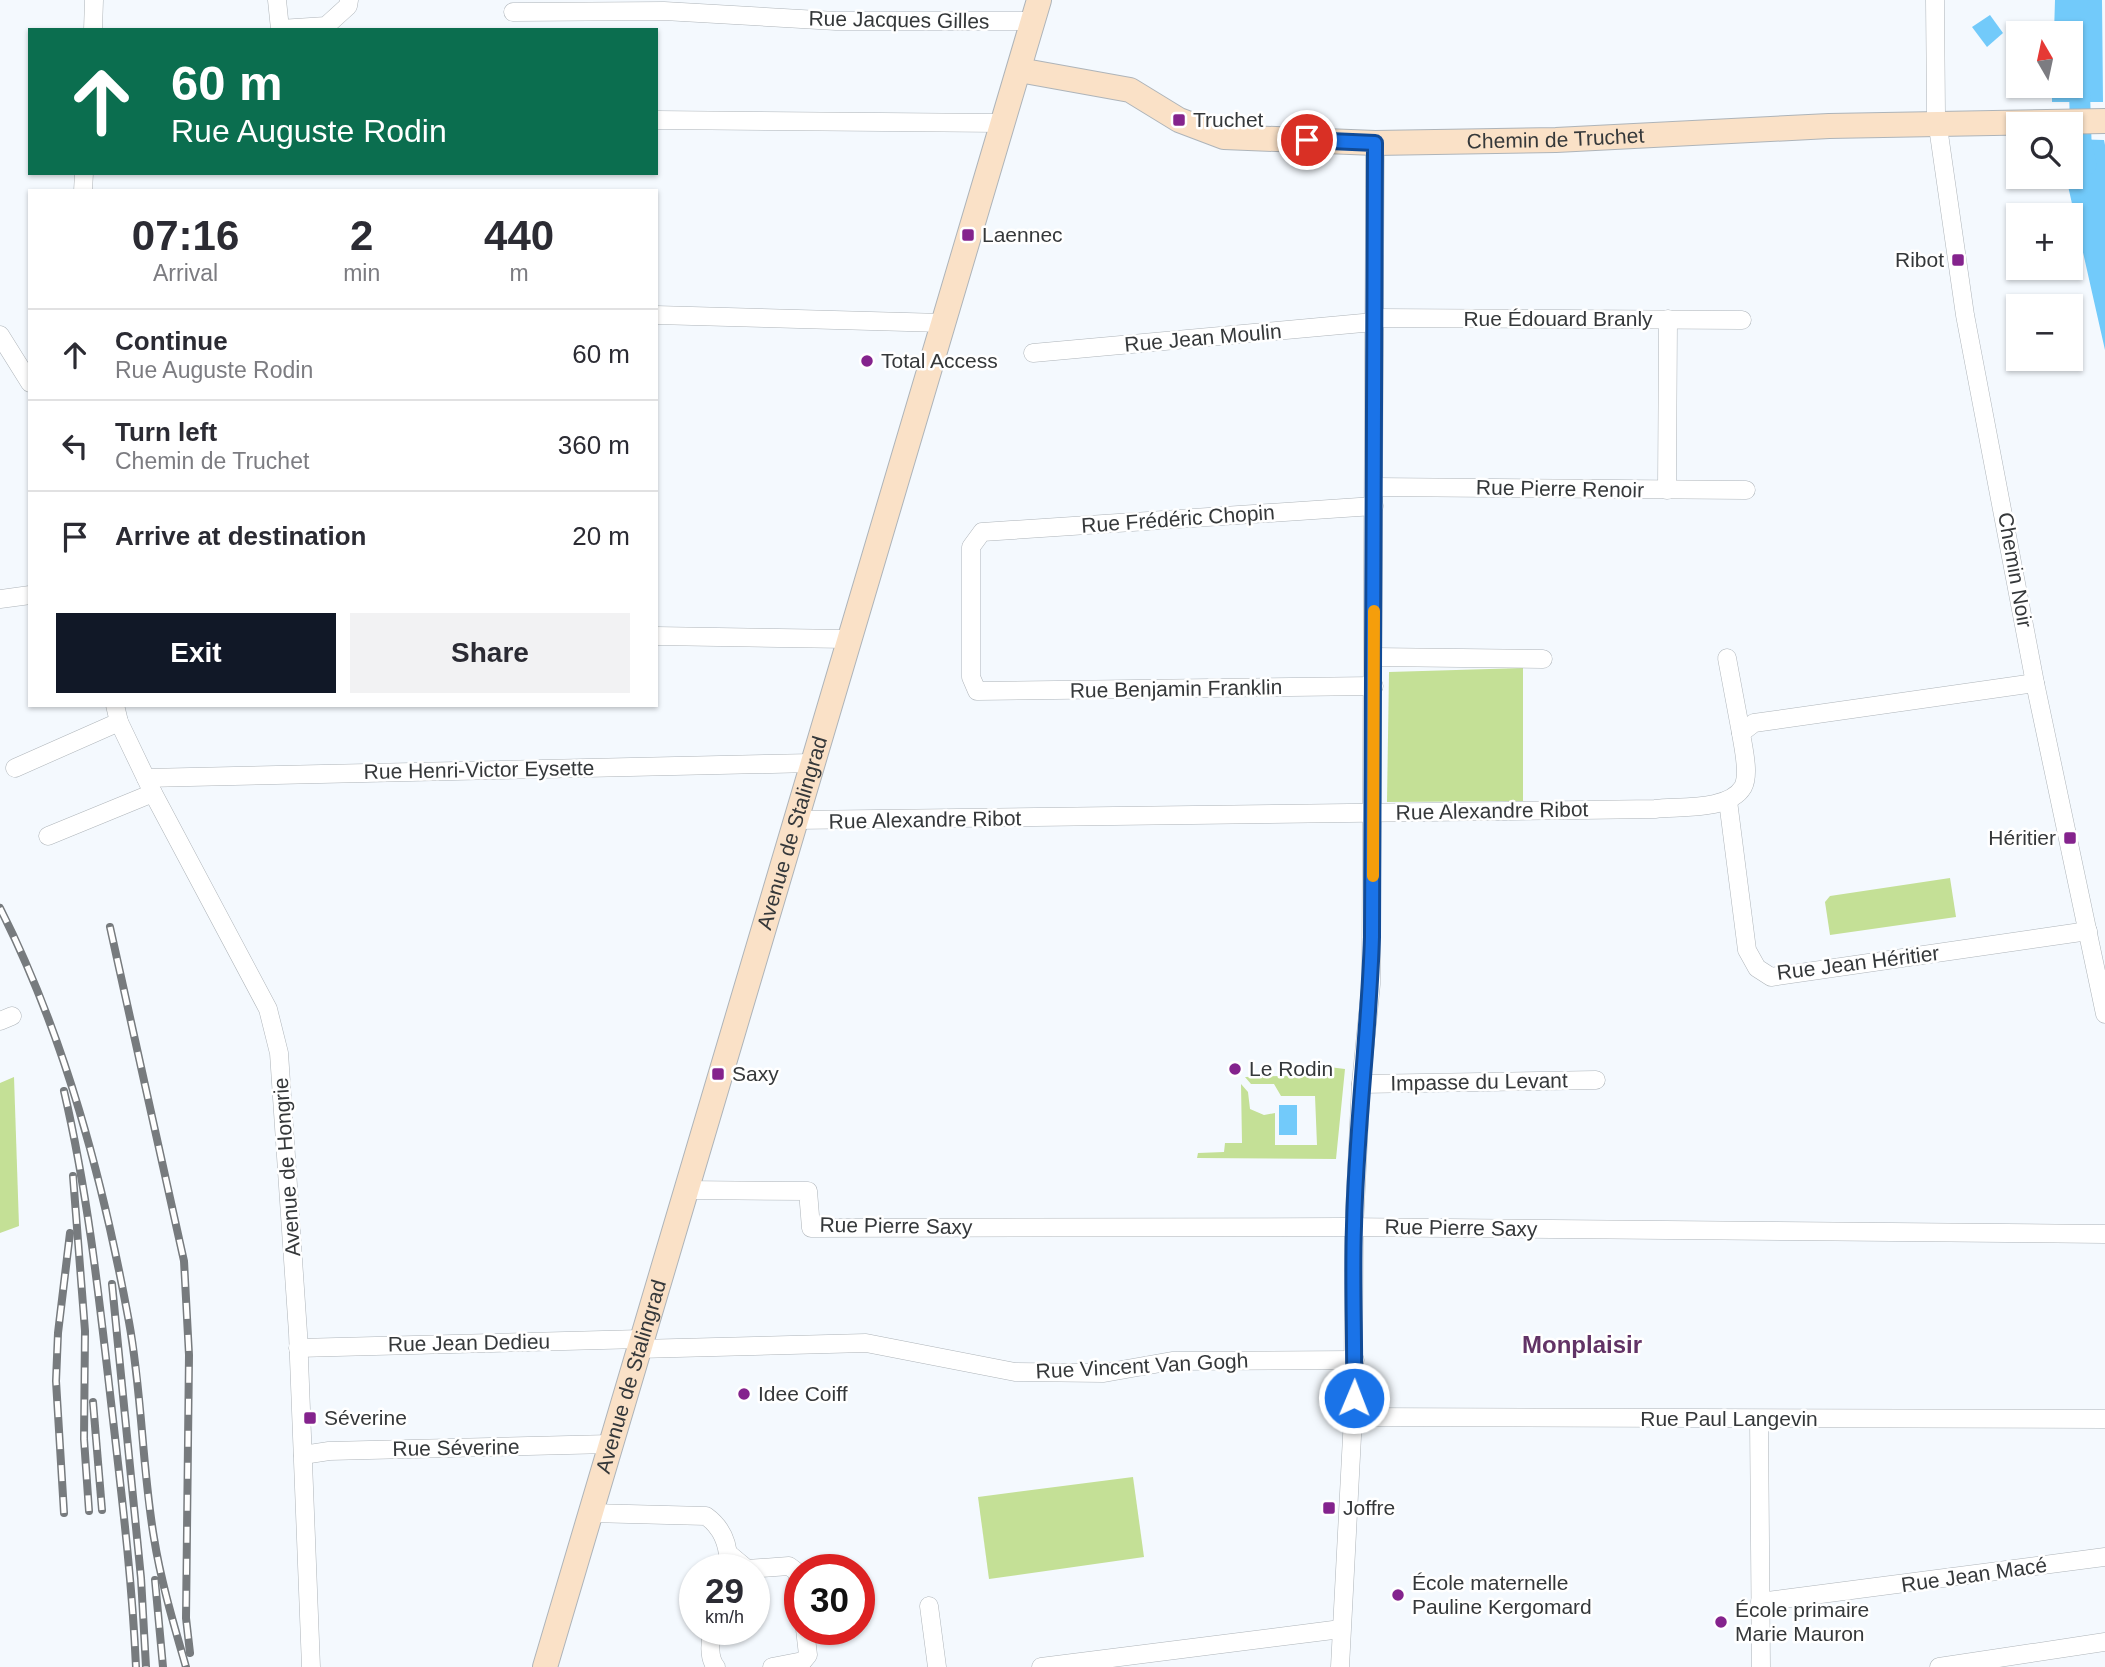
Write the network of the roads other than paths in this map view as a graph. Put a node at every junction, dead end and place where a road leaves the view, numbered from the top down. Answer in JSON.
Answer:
{"nodes":[{"id":1,"x":94,"y":0,"type":"edge"},
{"id":2,"x":278,"y":0,"type":"edge"},
{"id":3,"x":349,"y":0,"type":"edge"},
{"id":4,"x":1935,"y":0,"type":"edge"},
{"id":5,"x":1036,"y":10,"type":"edge"},
{"id":6,"x":513,"y":12,"type":"dead end"},
{"id":7,"x":93,"y":28,"type":"edge"},
{"id":8,"x":280,"y":28,"type":"edge"},
{"id":9,"x":295,"y":28,"type":"edge"},
{"id":10,"x":1019,"y":70,"type":"junction"},
{"id":11,"x":658,"y":120,"type":"edge"},
{"id":12,"x":2105,"y":121,"type":"edge"},
{"id":13,"x":1002,"y":123,"type":"junction"},
{"id":14,"x":1940,"y":123,"type":"junction"},
{"id":15,"x":1375,"y":143,"type":"junction"},
{"id":16,"x":658,"y":315,"type":"edge"},
{"id":17,"x":1668,"y":319,"type":"junction"},
{"id":18,"x":1374,"y":320,"type":"junction"},
{"id":19,"x":1742,"y":320,"type":"dead end"},
{"id":20,"x":943,"y":323,"type":"junction"},
{"id":21,"x":0,"y":335,"type":"edge"},
{"id":22,"x":1033,"y":353,"type":"dead end"},
{"id":23,"x":28,"y":380,"type":"edge"},
{"id":24,"x":1374,"y":487,"type":"junction"},
{"id":25,"x":1667,"y":490,"type":"junction"},
{"id":26,"x":1746,"y":490,"type":"dead end"},
{"id":27,"x":1374,"y":506,"type":"junction"},
{"id":28,"x":28,"y":595,"type":"edge"},
{"id":29,"x":0,"y":599,"type":"edge"},
{"id":30,"x":658,"y":636,"type":"edge"},
{"id":31,"x":848,"y":639,"type":"junction"},
{"id":32,"x":1374,"y":657,"type":"junction"},
{"id":33,"x":1727,"y":658,"type":"dead end"},
{"id":34,"x":1543,"y":659,"type":"dead end"},
{"id":35,"x":2035,"y":682,"type":"junction"},
{"id":36,"x":1374,"y":686,"type":"junction"},
{"id":37,"x":977,"y":691,"type":"joint"},
{"id":38,"x":117,"y":714,"type":"edge"},
{"id":39,"x":1741,"y":733,"type":"junction"},
{"id":40,"x":812,"y":763,"type":"junction"},
{"id":41,"x":15,"y":768,"type":"dead end"},
{"id":42,"x":149,"y":786,"type":"junction"},
{"id":43,"x":1728,"y":801,"type":"junction"},
{"id":44,"x":1373,"y":813,"type":"junction"},
{"id":45,"x":795,"y":820,"type":"junction"},
{"id":46,"x":48,"y":836,"type":"dead end"},
{"id":47,"x":2088,"y":931,"type":"junction"},
{"id":48,"x":2105,"y":1014,"type":"edge"},
{"id":49,"x":1596,"y":1080,"type":"dead end"},
{"id":50,"x":1361,"y":1084,"type":"junction"},
{"id":51,"x":684,"y":1190,"type":"junction"},
{"id":52,"x":1354,"y":1227,"type":"junction"},
{"id":53,"x":2105,"y":1234,"type":"edge"},
{"id":54,"x":640,"y":1344,"type":"junction"},
{"id":55,"x":298,"y":1348,"type":"junction"},
{"id":56,"x":1354,"y":1360,"type":"junction"},
{"id":57,"x":1353,"y":1417,"type":"junction"},
{"id":58,"x":1759,"y":1419,"type":"junction"},
{"id":59,"x":2105,"y":1419,"type":"edge"},
{"id":60,"x":610,"y":1444,"type":"junction"},
{"id":61,"x":303,"y":1455,"type":"junction"},
{"id":62,"x":590,"y":1513,"type":"junction"},
{"id":63,"x":727,"y":1554,"type":"edge"},
{"id":64,"x":2105,"y":1558,"type":"edge"},
{"id":65,"x":1760,"y":1602,"type":"junction"},
{"id":66,"x":929,"y":1606,"type":"dead end"},
{"id":67,"x":1341,"y":1629,"type":"junction"},
{"id":68,"x":2105,"y":1642,"type":"edge"},
{"id":69,"x":711,"y":1645,"type":"edge"},
{"id":70,"x":807,"y":1645,"type":"edge"},
{"id":71,"x":311,"y":1667,"type":"edge"},
{"id":72,"x":545,"y":1667,"type":"edge"},
{"id":73,"x":716,"y":1667,"type":"edge"},
{"id":74,"x":772,"y":1667,"type":"edge"},
{"id":75,"x":937,"y":1667,"type":"edge"},
{"id":76,"x":1041,"y":1667,"type":"edge"},
{"id":77,"x":1340,"y":1667,"type":"edge"},
{"id":78,"x":1760,"y":1667,"type":"edge"},
{"id":79,"x":1939,"y":1667,"type":"edge"}],
"edges":[{"from":1,"to":7,"type":"street"},
{"from":2,"to":8,"type":"street"},
{"from":3,"to":9,"type":"street"},
{"from":4,"to":14,"type":"street","name":"Chemin Noir"},
{"from":5,"to":6,"type":"street","name":"Rue Jacques Gilles"},
{"from":5,"to":10,"type":"main road","name":"Avenue de Stalingrad"},
{"from":10,"to":13,"type":"main road","name":"Avenue de Stalingrad"},
{"from":10,"to":15,"type":"main road","name":"Chemin de Truchet"},
{"from":11,"to":13,"type":"street"},
{"from":12,"to":14,"type":"main road","name":"Chemin de Truchet"},
{"from":13,"to":20,"type":"main road","name":"Avenue de Stalingrad"},
{"from":14,"to":15,"type":"main road","name":"Chemin de Truchet"},
{"from":14,"to":35,"type":"street","name":"Chemin Noir"},
{"from":15,"to":18,"type":"street"},
{"from":16,"to":20,"type":"street"},
{"from":17,"to":18,"type":"street","name":"Rue Édouard Branly"},
{"from":17,"to":19,"type":"street","name":"Rue Édouard Branly"},
{"from":17,"to":25,"type":"street"},
{"from":18,"to":22,"type":"street","name":"Rue Jean Moulin"},
{"from":18,"to":24,"type":"street"},
{"from":20,"to":31,"type":"main road","name":"Avenue de Stalingrad"},
{"from":21,"to":23,"type":"street"},
{"from":24,"to":25,"type":"street","name":"Rue Pierre Renoir"},
{"from":24,"to":27,"type":"street"},
{"from":25,"to":26,"type":"street","name":"Rue Pierre Renoir"},
{"from":27,"to":32,"type":"street"},
{"from":27,"to":37,"type":"street","name":"Rue Frédéric Chopin"},
{"from":28,"to":29,"type":"street"},
{"from":30,"to":31,"type":"street"},
{"from":31,"to":40,"type":"main road","name":"Avenue de Stalingrad"},
{"from":32,"to":34,"type":"street"},
{"from":32,"to":36,"type":"street"},
{"from":33,"to":39,"type":"street"},
{"from":35,"to":39,"type":"street"},
{"from":35,"to":47,"type":"street","name":"Chemin Noir"},
{"from":36,"to":37,"type":"street","name":"Rue Benjamin Franklin"},
{"from":36,"to":44,"type":"street"},
{"from":38,"to":41,"type":"street"},
{"from":38,"to":42,"type":"street","name":"Avenue de Hongrie"},
{"from":39,"to":43,"type":"street"},
{"from":40,"to":42,"type":"street","name":"Rue Henri-Victor Eysette"},
{"from":40,"to":45,"type":"main road","name":"Avenue de Stalingrad"},
{"from":42,"to":46,"type":"street"},
{"from":42,"to":55,"type":"street","name":"Avenue de Hongrie"},
{"from":43,"to":44,"type":"street","name":"Rue Alexandre Ribot"},
{"from":43,"to":47,"type":"street","name":"Rue Jean Héritier"},
{"from":44,"to":45,"type":"street","name":"Rue Alexandre Ribot"},
{"from":44,"to":50,"type":"street"},
{"from":45,"to":51,"type":"main road","name":"Avenue de Stalingrad"},
{"from":47,"to":48,"type":"street","name":"Chemin Noir"},
{"from":49,"to":50,"type":"street","name":"Impasse du Levant"},
{"from":50,"to":52,"type":"street"},
{"from":51,"to":52,"type":"street","name":"Rue Pierre Saxy"},
{"from":51,"to":54,"type":"main road","name":"Avenue de Stalingrad"},
{"from":52,"to":53,"type":"street","name":"Rue Pierre Saxy"},
{"from":52,"to":56,"type":"street"},
{"from":54,"to":55,"type":"street","name":"Rue Jean Dedieu"},
{"from":54,"to":56,"type":"street","name":"Rue Vincent Van Gogh"},
{"from":54,"to":60,"type":"main road","name":"Avenue de Stalingrad"},
{"from":55,"to":61,"type":"street","name":"Avenue de Hongrie"},
{"from":56,"to":57,"type":"street"},
{"from":57,"to":58,"type":"street","name":"Rue Paul Langevin"},
{"from":57,"to":67,"type":"street"},
{"from":58,"to":59,"type":"street","name":"Rue Paul Langevin"},
{"from":58,"to":65,"type":"street"},
{"from":60,"to":61,"type":"street","name":"Rue Séverine"},
{"from":60,"to":62,"type":"main road","name":"Avenue de Stalingrad"},
{"from":61,"to":71,"type":"street","name":"Avenue de Hongrie"},
{"from":62,"to":63,"type":"street"},
{"from":62,"to":72,"type":"main road","name":"Avenue de Stalingrad"},
{"from":64,"to":65,"type":"street","name":"Rue Jean Macé"},
{"from":65,"to":78,"type":"street"},
{"from":66,"to":75,"type":"street"},
{"from":67,"to":76,"type":"street"},
{"from":67,"to":77,"type":"street"},
{"from":68,"to":79,"type":"street"},
{"from":69,"to":73,"type":"street"},
{"from":70,"to":74,"type":"street"}]}
